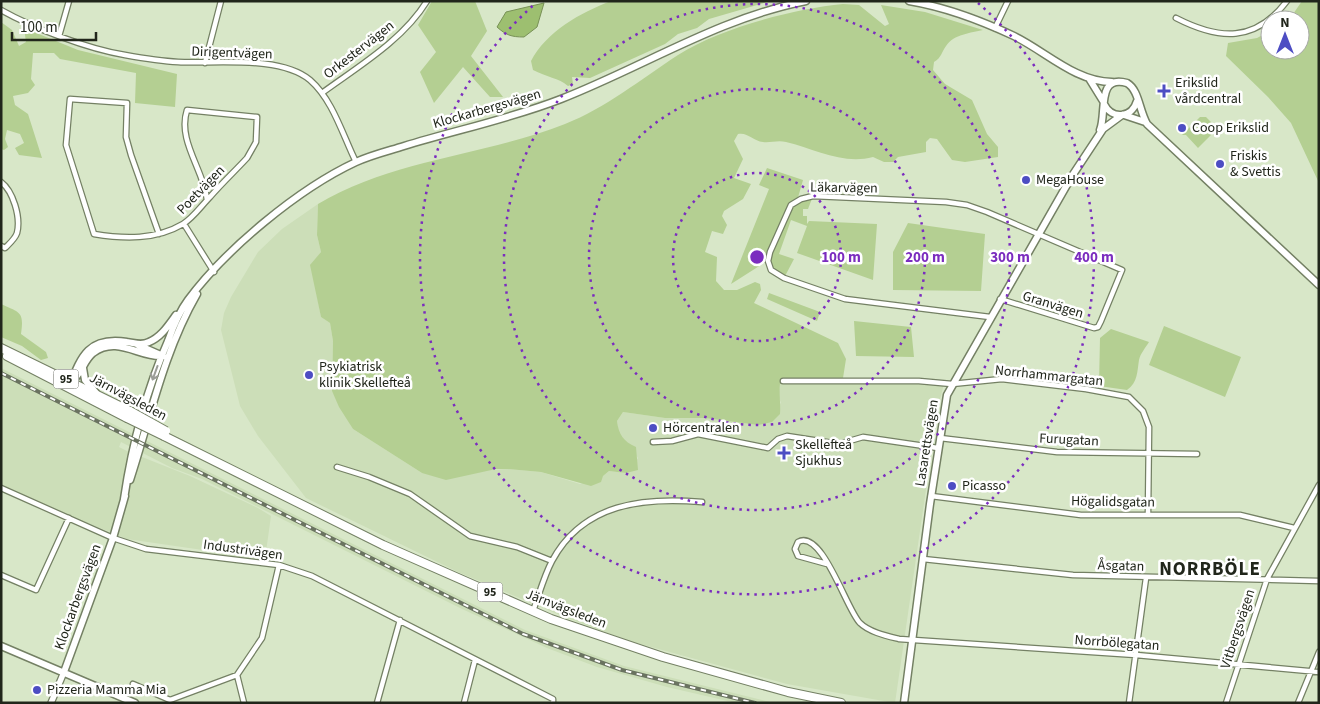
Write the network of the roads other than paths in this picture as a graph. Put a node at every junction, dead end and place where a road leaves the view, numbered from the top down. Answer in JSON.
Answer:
{"nodes":[{"id":1,"x":69,"y":1,"type":"edge"},
{"id":2,"x":221,"y":1,"type":"edge"},
{"id":3,"x":427,"y":1,"type":"edge"},
{"id":4,"x":806,"y":1,"type":"edge"},
{"id":5,"x":909,"y":1,"type":"edge"},
{"id":6,"x":1008,"y":1,"type":"edge"},
{"id":7,"x":1287,"y":1,"type":"edge"},
{"id":8,"x":1,"y":10,"type":"edge"},
{"id":9,"x":1176,"y":18,"type":"dead end"},
{"id":10,"x":995,"y":28,"type":"junction"},
{"id":11,"x":59,"y":36,"type":"junction"},
{"id":12,"x":205,"y":63,"type":"junction"},
{"id":13,"x":1089,"y":79,"type":"junction"},
{"id":14,"x":1114,"y":82,"type":"junction"},
{"id":15,"x":322,"y":93,"type":"junction"},
{"id":16,"x":1137,"y":100,"type":"junction"},
{"id":17,"x":1103,"y":102,"type":"junction"},
{"id":18,"x":1122,"y":115,"type":"junction"},
{"id":19,"x":1148,"y":124,"type":"junction"},
{"id":20,"x":1097,"y":136,"type":"junction"},
{"id":21,"x":356,"y":162,"type":"junction"},
{"id":22,"x":1,"y":182,"type":"edge"},
{"id":23,"x":207,"y":200,"type":"junction"},
{"id":24,"x":184,"y":224,"type":"junction"},
{"id":25,"x":1040,"y":233,"type":"junction"},
{"id":26,"x":159,"y":234,"type":"junction"},
{"id":27,"x":3,"y":247,"type":"edge"},
{"id":28,"x":214,"y":272,"type":"junction"},
{"id":29,"x":202,"y":284,"type":"junction"},
{"id":30,"x":1319,"y":285,"type":"edge"},
{"id":31,"x":1000,"y":300,"type":"junction"},
{"id":32,"x":188,"y":301,"type":"junction"},
{"id":33,"x":990,"y":317,"type":"junction"},
{"id":34,"x":137,"y":345,"type":"junction"},
{"id":35,"x":1,"y":348,"type":"edge"},
{"id":36,"x":1,"y":352,"type":"edge"},
{"id":37,"x":165,"y":357,"type":"junction"},
{"id":38,"x":83,"y":368,"type":"junction"},
{"id":39,"x":784,"y":381,"type":"dead end"},
{"id":40,"x":70,"y":384,"type":"junction"},
{"id":41,"x":952,"y":384,"type":"junction"},
{"id":42,"x":99,"y":396,"type":"junction"},
{"id":43,"x":128,"y":415,"type":"junction"},
{"id":44,"x":940,"y":438,"type":"junction"},
{"id":45,"x":653,"y":442,"type":"dead end"},
{"id":46,"x":938,"y":448,"type":"junction"},
{"id":47,"x":1148,"y":453,"type":"junction"},
{"id":48,"x":1198,"y":454,"type":"dead end"},
{"id":49,"x":337,"y":467,"type":"dead end"},
{"id":50,"x":1319,"y":485,"type":"edge"},
{"id":51,"x":1,"y":488,"type":"edge"},
{"id":52,"x":931,"y":496,"type":"junction"},
{"id":53,"x":702,"y":502,"type":"dead end"},
{"id":54,"x":1148,"y":514,"type":"junction"},
{"id":55,"x":69,"y":518,"type":"junction"},
{"id":56,"x":1294,"y":528,"type":"junction"},
{"id":57,"x":113,"y":538,"type":"junction"},
{"id":58,"x":923,"y":559,"type":"junction"},
{"id":59,"x":552,"y":561,"type":"junction"},
{"id":60,"x":827,"y":564,"type":"junction"},
{"id":61,"x":278,"y":565,"type":"junction"},
{"id":62,"x":1,"y":575,"type":"edge"},
{"id":63,"x":1146,"y":578,"type":"junction"},
{"id":64,"x":1267,"y":580,"type":"junction"},
{"id":65,"x":1319,"y":581,"type":"edge"},
{"id":66,"x":533,"y":611,"type":"junction"},
{"id":67,"x":400,"y":620,"type":"junction"},
{"id":68,"x":912,"y":641,"type":"junction"},
{"id":69,"x":1,"y":646,"type":"edge"},
{"id":70,"x":1319,"y":652,"type":"edge"},
{"id":71,"x":1136,"y":654,"type":"junction"},
{"id":72,"x":475,"y":660,"type":"junction"},
{"id":73,"x":1239,"y":664,"type":"junction"},
{"id":74,"x":1311,"y":671,"type":"junction"},
{"id":75,"x":64,"y":672,"type":"junction"},
{"id":76,"x":1319,"y":672,"type":"edge"},
{"id":77,"x":237,"y":676,"type":"junction"},
{"id":78,"x":133,"y":684,"type":"dead end"},
{"id":79,"x":553,"y":701,"type":"edge"},
{"id":80,"x":51,"y":703,"type":"edge"},
{"id":81,"x":136,"y":703,"type":"edge"},
{"id":82,"x":244,"y":703,"type":"edge"},
{"id":83,"x":377,"y":703,"type":"edge"},
{"id":84,"x":464,"y":703,"type":"edge"},
{"id":85,"x":842,"y":703,"type":"edge"},
{"id":86,"x":904,"y":703,"type":"edge"},
{"id":87,"x":1129,"y":703,"type":"edge"},
{"id":88,"x":1226,"y":703,"type":"edge"},
{"id":89,"x":1298,"y":703,"type":"edge"}],
"edges":[{"from":1,"to":11,"type":"street"},
{"from":2,"to":12,"type":"street"},
{"from":3,"to":15,"type":"street","name":"Orkestervägen"},
{"from":4,"to":21,"type":"main road","name":"Klockarbergsvägen"},
{"from":5,"to":10,"type":"main road"},
{"from":6,"to":10,"type":"street"},
{"from":7,"to":9,"type":"street"},
{"from":8,"to":11,"type":"street","name":"Dirigentvägen"},
{"from":10,"to":13,"type":"main road"},
{"from":11,"to":12,"type":"street","name":"Dirigentvägen"},
{"from":12,"to":15,"type":"street","name":"Dirigentvägen"},
{"from":13,"to":14,"type":"main road"},
{"from":13,"to":17,"type":"main road"},
{"from":14,"to":16,"type":"main road"},
{"from":14,"to":17,"type":"main road"},
{"from":15,"to":21,"type":"street","name":"Dirigentvägen"},
{"from":16,"to":18,"type":"main road"},
{"from":16,"to":19,"type":"main road"},
{"from":17,"to":18,"type":"main road"},
{"from":17,"to":20,"type":"main road","name":"Lasarettsvägen"},
{"from":18,"to":19,"type":"main road"},
{"from":18,"to":20,"type":"main road","name":"Lasarettsvägen"},
{"from":19,"to":30,"type":"main road"},
{"from":20,"to":25,"type":"main road","name":"Lasarettsvägen"},
{"from":21,"to":28,"type":"main road","name":"Klockarbergsvägen"},
{"from":22,"to":27,"type":"street"},
{"from":23,"to":23,"type":"street","name":"Poetvägen"},
{"from":23,"to":24,"type":"street","name":"Poetvägen"},
{"from":24,"to":26,"type":"street","name":"Poetvägen"},
{"from":24,"to":28,"type":"street"},
{"from":25,"to":31,"type":"main road","name":"Lasarettsvägen"},
{"from":25,"to":31,"type":"street","name":"Granvägen"},
{"from":25,"to":33,"type":"street","name":"Läkarvägen"},
{"from":26,"to":26,"type":"street","name":"Poetvägen"},
{"from":28,"to":29,"type":"main road","name":"Klockarbergsvägen"},
{"from":29,"to":32,"type":"main road","name":"Klockarbergsvägen"},
{"from":29,"to":37,"type":"main road","name":"Klockarbergsvägen"},
{"from":31,"to":33,"type":"main road","name":"Lasarettsvägen"},
{"from":32,"to":34,"type":"main road"},
{"from":32,"to":37,"type":"main road","name":"Klockarbergsvägen"},
{"from":33,"to":41,"type":"main road","name":"Lasarettsvägen"},
{"from":34,"to":37,"type":"main road"},
{"from":34,"to":40,"type":"main road"},
{"from":35,"to":40,"type":"main road","name":"Järnvägsleden","number":"95"},
{"from":36,"to":40,"type":"main road","name":"Järnvägsleden","number":"95"},
{"from":37,"to":38,"type":"main road"},
{"from":37,"to":57,"type":"main road","name":"Klockarbergsvägen"},
{"from":38,"to":40,"type":"main road"},
{"from":38,"to":42,"type":"main road"},
{"from":39,"to":41,"type":"street","name":"Norrhammargatan"},
{"from":40,"to":42,"type":"main road","name":"Järnvägsleden","number":"95"},
{"from":40,"to":43,"type":"main road","name":"Järnvägsleden","number":"95"},
{"from":41,"to":44,"type":"main road","name":"Lasarettsvägen"},
{"from":41,"to":47,"type":"street","name":"Norrhammargatan"},
{"from":42,"to":43,"type":"main road","name":"Järnvägsleden","number":"95"},
{"from":43,"to":66,"type":"main road","name":"Järnvägsleden","number":"95","bridge":true},
{"from":44,"to":46,"type":"main road","name":"Lasarettsvägen"},
{"from":44,"to":47,"type":"street","name":"Furugatan"},
{"from":45,"to":46,"type":"street"},
{"from":46,"to":52,"type":"main road","name":"Lasarettsvägen"},
{"from":47,"to":48,"type":"street","name":"Furugatan"},
{"from":47,"to":54,"type":"street","name":"Norrhammargatan"},
{"from":49,"to":59,"type":"street"},
{"from":50,"to":56,"type":"street","name":"Vitbergsvägen"},
{"from":51,"to":55,"type":"street","name":"Industrivägen"},
{"from":52,"to":54,"type":"street","name":"Högalidsgatan"},
{"from":52,"to":58,"type":"main road","name":"Lasarettsvägen"},
{"from":53,"to":59,"type":"street"},
{"from":54,"to":56,"type":"street","name":"Högalidsgatan"},
{"from":55,"to":57,"type":"street","name":"Industrivägen"},
{"from":55,"to":62,"type":"street"},
{"from":56,"to":64,"type":"street","name":"Vitbergsvägen"},
{"from":57,"to":61,"type":"street","name":"Industrivägen"},
{"from":57,"to":75,"type":"main road","name":"Klockarbergsvägen"},
{"from":58,"to":63,"type":"street","name":"Åsgatan"},
{"from":58,"to":68,"type":"main road","name":"Lasarettsvägen"},
{"from":59,"to":66,"type":"street"},
{"from":60,"to":60,"type":"street","name":"Norrbölegatan"},
{"from":60,"to":68,"type":"street","name":"Norrbölegatan"},
{"from":61,"to":67,"type":"street","name":"Industrivägen"},
{"from":61,"to":77,"type":"street"},
{"from":63,"to":64,"type":"street","name":"Åsgatan"},
{"from":63,"to":71,"type":"street"},
{"from":64,"to":65,"type":"street","name":"Åsgatan"},
{"from":64,"to":73,"type":"street","name":"Vitbergsvägen"},
{"from":66,"to":85,"type":"main road","name":"Järnvägsleden","number":"95"},
{"from":67,"to":72,"type":"street","name":"Industrivägen"},
{"from":67,"to":83,"type":"street"},
{"from":68,"to":71,"type":"street","name":"Norrbölegatan"},
{"from":68,"to":86,"type":"main road","name":"Lasarettsvägen"},
{"from":69,"to":75,"type":"main road"},
{"from":70,"to":74,"type":"street"},
{"from":71,"to":73,"type":"street","name":"Norrbölegatan"},
{"from":71,"to":87,"type":"street"},
{"from":72,"to":79,"type":"street","name":"Industrivägen"},
{"from":72,"to":84,"type":"street"},
{"from":73,"to":74,"type":"street","name":"Norrbölegatan"},
{"from":73,"to":88,"type":"street","name":"Vitbergsvägen"},
{"from":74,"to":76,"type":"street","name":"Norrbölegatan"},
{"from":74,"to":89,"type":"street"},
{"from":75,"to":80,"type":"street","name":"Klockarbergsvägen"},
{"from":75,"to":81,"type":"main road"},
{"from":77,"to":78,"type":"street"},
{"from":77,"to":82,"type":"street"}]}
